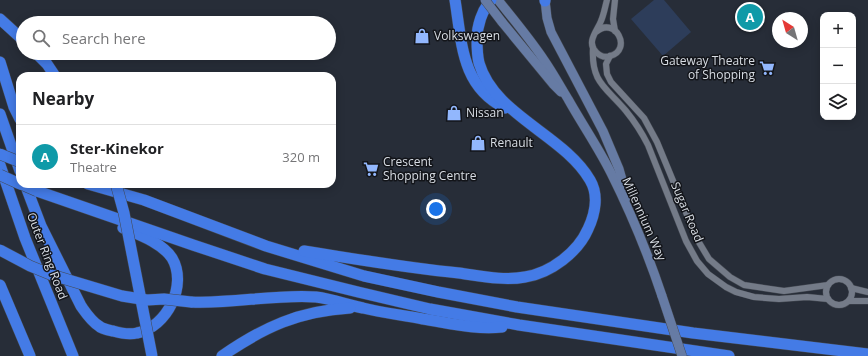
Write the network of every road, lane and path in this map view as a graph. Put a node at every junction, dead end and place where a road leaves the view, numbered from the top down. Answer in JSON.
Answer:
{"nodes":[{"id":1,"x":455,"y":0,"type":"edge"},
{"id":2,"x":485,"y":0,"type":"edge"},
{"id":3,"x":491,"y":0,"type":"edge"},
{"id":4,"x":498,"y":0,"type":"edge"},
{"id":5,"x":545,"y":0,"type":"edge"},
{"id":6,"x":606,"y":0,"type":"edge"},
{"id":7,"x":615,"y":0,"type":"edge"},
{"id":8,"x":0,"y":19,"type":"edge"},
{"id":9,"x":615,"y":30,"type":"junction"},
{"id":10,"x":596,"y":32,"type":"junction"},
{"id":11,"x":16,"y":34,"type":"edge"},
{"id":12,"x":593,"y":48,"type":"junction"},
{"id":13,"x":610,"y":56,"type":"junction"},
{"id":14,"x":42,"y":60,"type":"edge"},
{"id":15,"x":0,"y":62,"type":"edge"},
{"id":16,"x":52,"y":72,"type":"edge"},
{"id":17,"x":567,"y":98,"type":"junction"},
{"id":18,"x":16,"y":111,"type":"edge"},
{"id":19,"x":0,"y":114,"type":"edge"},
{"id":20,"x":517,"y":114,"type":"junction"},
{"id":21,"x":0,"y":154,"type":"edge"},
{"id":22,"x":16,"y":160,"type":"edge"},
{"id":23,"x":16,"y":160,"type":"edge"},
{"id":24,"x":0,"y":165,"type":"edge"},
{"id":25,"x":0,"y":175,"type":"edge"},
{"id":26,"x":16,"y":182,"type":"edge"},
{"id":27,"x":27,"y":188,"type":"edge"},
{"id":28,"x":31,"y":188,"type":"edge"},
{"id":29,"x":102,"y":188,"type":"edge"},
{"id":30,"x":117,"y":188,"type":"edge"},
{"id":31,"x":118,"y":188,"type":"edge"},
{"id":32,"x":37,"y":190,"type":"junction"},
{"id":33,"x":144,"y":200,"type":"junction"},
{"id":34,"x":635,"y":223,"type":"junction"},
{"id":35,"x":266,"y":246,"type":"junction"},
{"id":36,"x":0,"y":250,"type":"edge"},
{"id":37,"x":0,"y":285,"type":"edge"},
{"id":38,"x":828,"y":285,"type":"junction"},
{"id":39,"x":851,"y":288,"type":"junction"},
{"id":40,"x":868,"y":292,"type":"edge"},
{"id":41,"x":828,"y":299,"type":"junction"},
{"id":42,"x":849,"y":301,"type":"junction"},
{"id":43,"x":868,"y":301,"type":"edge"},
{"id":44,"x":361,"y":308,"type":"junction"},
{"id":45,"x":519,"y":325,"type":"junction"},
{"id":46,"x":868,"y":354,"type":"edge"},
{"id":47,"x":30,"y":356,"type":"edge"},
{"id":48,"x":73,"y":356,"type":"edge"},
{"id":49,"x":152,"y":356,"type":"edge"},
{"id":50,"x":222,"y":356,"type":"edge"},
{"id":51,"x":682,"y":356,"type":"edge"},
{"id":52,"x":729,"y":356,"type":"edge"}],
"edges":[{"from":1,"to":20,"type":"highway"},
{"from":2,"to":17,"type":"street","name":"Millennium Way","bridge":true},
{"from":3,"to":20,"type":"highway"},
{"from":4,"to":17,"type":"street","name":"Millennium Way"},
{"from":5,"to":34,"type":"street"},
{"from":6,"to":10,"type":"street"},
{"from":7,"to":9,"type":"street"},
{"from":8,"to":11,"type":"highway"},
{"from":9,"to":10,"type":"street"},
{"from":9,"to":13,"type":"street"},
{"from":10,"to":12,"type":"street"},
{"from":12,"to":13,"type":"street"},
{"from":12,"to":41,"type":"street","name":"Sugar Road"},
{"from":13,"to":38,"type":"street","name":"Sugar Road"},
{"from":14,"to":16,"type":"highway"},
{"from":15,"to":18,"type":"highway"},
{"from":17,"to":34,"type":"street","name":"Millennium Way"},
{"from":19,"to":22,"type":"highway"},
{"from":20,"to":35,"type":"highway"},
{"from":21,"to":23,"type":"highway","bridge":true},
{"from":24,"to":48,"type":"highway","name":"Outer Ring Road"},
{"from":25,"to":26,"type":"highway","bridge":true},
{"from":27,"to":32,"type":"highway"},
{"from":28,"to":32,"type":"highway","bridge":true},
{"from":29,"to":33,"type":"highway"},
{"from":30,"to":49,"type":"highway","bridge":true},
{"from":31,"to":33,"type":"highway"},
{"from":32,"to":45,"type":"highway"},
{"from":33,"to":35,"type":"highway"},
{"from":34,"to":51,"type":"street","name":"Millennium Way","bridge":true},
{"from":35,"to":46,"type":"highway"},
{"from":36,"to":44,"type":"highway","bridge":true},
{"from":37,"to":47,"type":"highway"},
{"from":38,"to":39,"type":"street"},
{"from":38,"to":41,"type":"street"},
{"from":39,"to":40,"type":"street"},
{"from":39,"to":42,"type":"street"},
{"from":41,"to":42,"type":"street"},
{"from":42,"to":43,"type":"street"},
{"from":44,"to":45,"type":"highway"},
{"from":44,"to":50,"type":"highway"},
{"from":45,"to":52,"type":"highway"}]}
